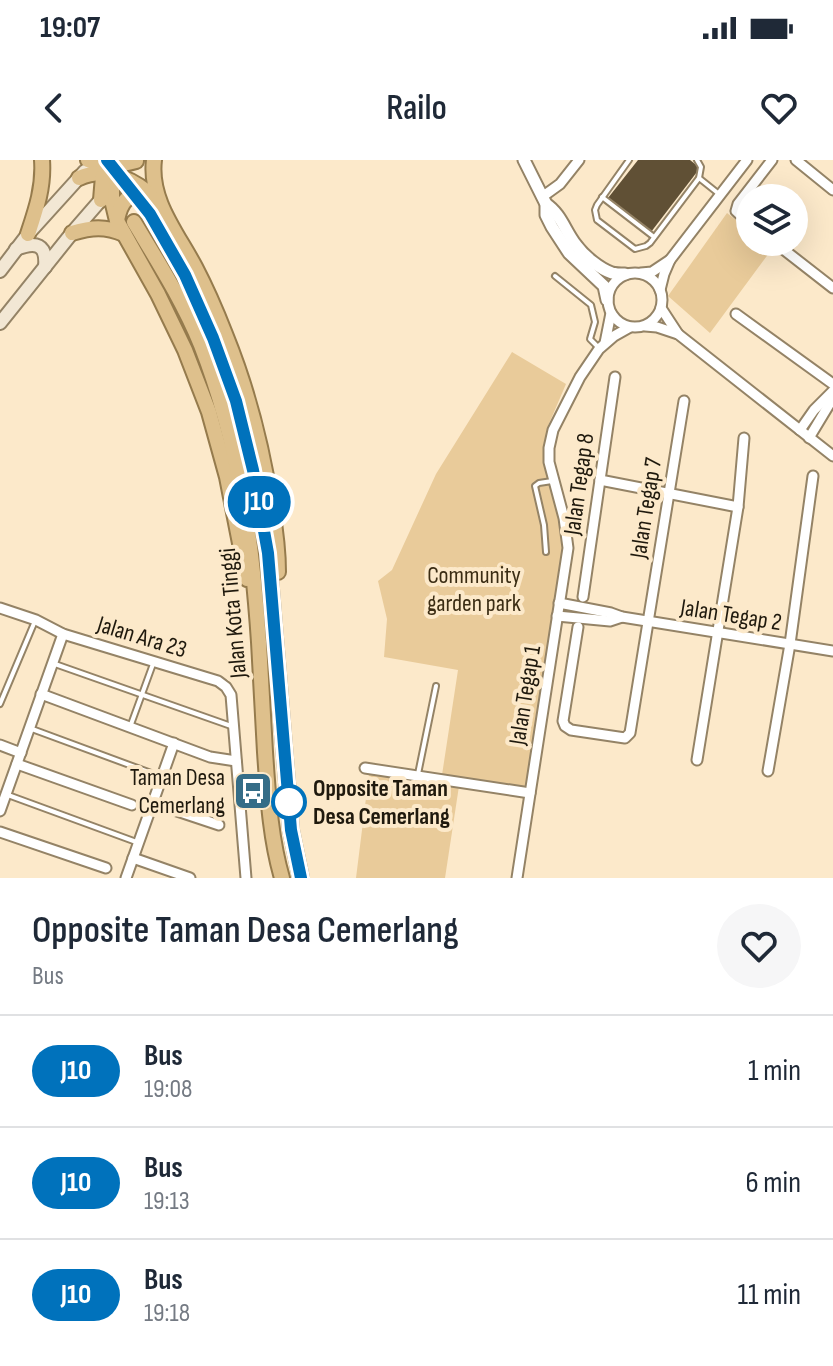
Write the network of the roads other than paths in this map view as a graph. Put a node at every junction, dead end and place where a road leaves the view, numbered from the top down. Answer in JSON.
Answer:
{"nodes":[{"id":1,"x":42,"y":160,"type":"edge"},
{"id":2,"x":136,"y":160,"type":"edge"},
{"id":3,"x":154,"y":160,"type":"edge"},
{"id":4,"x":524,"y":160,"type":"edge"},
{"id":5,"x":579,"y":160,"type":"edge"},
{"id":6,"x":629,"y":160,"type":"edge"},
{"id":7,"x":697,"y":160,"type":"edge"},
{"id":8,"x":747,"y":160,"type":"edge"},
{"id":9,"x":772,"y":160,"type":"edge"},
{"id":10,"x":796,"y":160,"type":"edge"},
{"id":11,"x":104,"y":170,"type":"edge"},
{"id":12,"x":79,"y":178,"type":"joint"},
{"id":13,"x":699,"y":178,"type":"junction"},
{"id":14,"x":753,"y":184,"type":"edge"},
{"id":15,"x":833,"y":190,"type":"edge"},
{"id":16,"x":720,"y":195,"type":"junction"},
{"id":17,"x":154,"y":197,"type":"junction"},
{"id":18,"x":602,"y":197,"type":"junction"},
{"id":19,"x":544,"y":200,"type":"junction"},
{"id":20,"x":150,"y":214,"type":"tunnel mouth"},
{"id":21,"x":125,"y":225,"type":"junction"},
{"id":22,"x":72,"y":233,"type":"junction"},
{"id":23,"x":28,"y":234,"type":"junction"},
{"id":24,"x":654,"y":237,"type":"junction"},
{"id":25,"x":16,"y":249,"type":"junction"},
{"id":26,"x":792,"y":256,"type":"edge"},
{"id":27,"x":670,"y":260,"type":"junction"},
{"id":28,"x":45,"y":267,"type":"junction"},
{"id":29,"x":0,"y":271,"type":"edge"},
{"id":30,"x":641,"y":273,"type":"junction"},
{"id":31,"x":625,"y":274,"type":"junction"},
{"id":32,"x":555,"y":276,"type":"dead end"},
{"id":33,"x":833,"y":288,"type":"edge"},
{"id":34,"x":660,"y":290,"type":"junction"},
{"id":35,"x":607,"y":300,"type":"junction"},
{"id":36,"x":661,"y":308,"type":"junction"},
{"id":37,"x":611,"y":313,"type":"junction"},
{"id":38,"x":736,"y":314,"type":"dead end"},
{"id":39,"x":0,"y":323,"type":"edge"},
{"id":40,"x":645,"y":326,"type":"junction"},
{"id":41,"x":630,"y":327,"type":"junction"},
{"id":42,"x":678,"y":334,"type":"junction"},
{"id":43,"x":602,"y":346,"type":"junction"},
{"id":44,"x":615,"y":377,"type":"dead end"},
{"id":45,"x":833,"y":384,"type":"edge"},
{"id":46,"x":833,"y":391,"type":"edge"},
{"id":47,"x":833,"y":398,"type":"edge"},
{"id":48,"x":684,"y":401,"type":"dead end"},
{"id":49,"x":800,"y":430,"type":"junction"},
{"id":50,"x":744,"y":438,"type":"dead end"},
{"id":51,"x":809,"y":438,"type":"junction"},
{"id":52,"x":833,"y":456,"type":"edge"},
{"id":53,"x":813,"y":476,"type":"dead end"},
{"id":54,"x":554,"y":480,"type":"junction"},
{"id":55,"x":600,"y":480,"type":"junction"},
{"id":56,"x":669,"y":494,"type":"junction"},
{"id":57,"x":738,"y":507,"type":"junction"},
{"id":58,"x":546,"y":552,"type":"dead end"},
{"id":59,"x":583,"y":597,"type":"dead end"},
{"id":60,"x":559,"y":603,"type":"junction"},
{"id":61,"x":0,"y":608,"type":"edge"},
{"id":62,"x":557,"y":616,"type":"junction"},
{"id":63,"x":622,"y":617,"type":"junction"},
{"id":64,"x":36,"y":620,"type":"junction"},
{"id":65,"x":648,"y":621,"type":"junction"},
{"id":66,"x":578,"y":627,"type":"dead end"},
{"id":67,"x":718,"y":633,"type":"junction"},
{"id":68,"x":63,"y":634,"type":"junction"},
{"id":69,"x":276,"y":638,"type":"junction"},
{"id":70,"x":790,"y":644,"type":"junction"},
{"id":71,"x":833,"y":651,"type":"edge"},
{"id":72,"x":154,"y":661,"type":"junction"},
{"id":73,"x":52,"y":663,"type":"junction"},
{"id":74,"x":436,"y":686,"type":"dead end"},
{"id":75,"x":41,"y":694,"type":"junction"},
{"id":76,"x":141,"y":695,"type":"junction"},
{"id":77,"x":0,"y":704,"type":"edge"},
{"id":78,"x":233,"y":726,"type":"junction"},
{"id":79,"x":130,"y":727,"type":"junction"},
{"id":80,"x":29,"y":728,"type":"junction"},
{"id":81,"x":174,"y":743,"type":"junction"},
{"id":82,"x":0,"y":745,"type":"edge"},
{"id":83,"x":21,"y":753,"type":"junction"},
{"id":84,"x":697,"y":760,"type":"dead end"},
{"id":85,"x":236,"y":761,"type":"junction"},
{"id":86,"x":17,"y":764,"type":"junction"},
{"id":87,"x":365,"y":768,"type":"dead end"},
{"id":88,"x":768,"y":771,"type":"dead end"},
{"id":89,"x":418,"y":775,"type":"junction"},
{"id":90,"x":162,"y":777,"type":"junction"},
{"id":91,"x":530,"y":793,"type":"junction"},
{"id":92,"x":6,"y":794,"type":"junction"},
{"id":93,"x":153,"y":803,"type":"junction"},
{"id":94,"x":132,"y":805,"type":"dead end"},
{"id":95,"x":0,"y":811,"type":"edge"},
{"id":96,"x":219,"y":825,"type":"dead end"},
{"id":97,"x":0,"y":832,"type":"edge"},
{"id":98,"x":139,"y":843,"type":"junction"},
{"id":99,"x":133,"y":858,"type":"junction"},
{"id":100,"x":106,"y":868,"type":"dead end"},
{"id":101,"x":126,"y":878,"type":"edge"},
{"id":102,"x":190,"y":878,"type":"edge"},
{"id":103,"x":246,"y":878,"type":"edge"},
{"id":104,"x":282,"y":878,"type":"edge"},
{"id":105,"x":301,"y":878,"type":"edge"},
{"id":106,"x":517,"y":878,"type":"edge"}],
"edges":[{"from":1,"to":23,"type":"highway"},
{"from":2,"to":11,"type":"highway"},
{"from":3,"to":17,"type":"highway"},
{"from":4,"to":19,"type":"street"},
{"from":5,"to":19,"type":"street"},
{"from":6,"to":18,"type":"lane"},
{"from":7,"to":13,"type":"lane"},
{"from":8,"to":16,"type":"street"},
{"from":9,"to":14,"type":"street"},
{"from":10,"to":15,"type":"street"},
{"from":11,"to":12,"type":"highway"},
{"from":11,"to":17,"type":"highway"},
{"from":11,"to":21,"type":"highway","name":"Jalan Kota Tinggi"},
{"from":11,"to":22,"type":"main road"},
{"from":12,"to":23,"type":"main road"},
{"from":13,"to":16,"type":"lane"},
{"from":13,"to":24,"type":"lane"},
{"from":16,"to":27,"type":"street"},
{"from":17,"to":21,"type":"highway"},
{"from":17,"to":69,"type":"highway"},
{"from":18,"to":24,"type":"lane"},
{"from":18,"to":24,"type":"lane"},
{"from":19,"to":31,"type":"street"},
{"from":19,"to":35,"type":"street"},
{"from":20,"to":69,"type":"highway","name":"Jalan Kota Tinggi"},
{"from":21,"to":22,"type":"highway"},
{"from":21,"to":104,"type":"highway","name":"Jalan Kota Tinggi"},
{"from":22,"to":28,"type":"main road"},
{"from":23,"to":25,"type":"main road"},
{"from":25,"to":28,"type":"main road"},
{"from":25,"to":29,"type":"main road"},
{"from":26,"to":33,"type":"street"},
{"from":27,"to":30,"type":"street"},
{"from":27,"to":34,"type":"street"},
{"from":28,"to":39,"type":"main road"},
{"from":30,"to":31,"type":"street"},
{"from":30,"to":34,"type":"street"},
{"from":31,"to":35,"type":"street"},
{"from":32,"to":43,"type":"lane"},
{"from":34,"to":36,"type":"street"},
{"from":35,"to":37,"type":"street"},
{"from":36,"to":40,"type":"street"},
{"from":36,"to":42,"type":"street"},
{"from":37,"to":41,"type":"street"},
{"from":37,"to":43,"type":"street","name":"Jalan Tegap 1"},
{"from":38,"to":45,"type":"street"},
{"from":40,"to":41,"type":"street"},
{"from":40,"to":42,"type":"street"},
{"from":41,"to":43,"type":"street","name":"Jalan Tegap 1"},
{"from":42,"to":49,"type":"street"},
{"from":43,"to":54,"type":"street","name":"Jalan Tegap 1"},
{"from":44,"to":55,"type":"street","name":"Jalan Tegap 8"},
{"from":46,"to":49,"type":"street"},
{"from":47,"to":51,"type":"street"},
{"from":48,"to":56,"type":"street","name":"Jalan Tegap 7"},
{"from":49,"to":51,"type":"street"},
{"from":50,"to":57,"type":"street"},
{"from":51,"to":52,"type":"street"},
{"from":53,"to":70,"type":"street"},
{"from":54,"to":58,"type":"lane"},
{"from":54,"to":60,"type":"street","name":"Jalan Tegap 1"},
{"from":55,"to":56,"type":"street"},
{"from":55,"to":59,"type":"street","name":"Jalan Tegap 8"},
{"from":56,"to":57,"type":"street"},
{"from":56,"to":65,"type":"street","name":"Jalan Tegap 7"},
{"from":57,"to":67,"type":"street"},
{"from":60,"to":62,"type":"street","name":"Jalan Tegap 1"},
{"from":60,"to":63,"type":"street","name":"Jalan Tegap 2"},
{"from":61,"to":64,"type":"street","name":"Jalan Ara 23"},
{"from":62,"to":63,"type":"street","name":"Jalan Tegap 2"},
{"from":62,"to":91,"type":"street","name":"Jalan Tegap 1"},
{"from":63,"to":65,"type":"street","name":"Jalan Tegap 2"},
{"from":64,"to":68,"type":"street","name":"Jalan Ara 23"},
{"from":64,"to":77,"type":"lane"},
{"from":65,"to":66,"type":"street","name":"Jalan Tegap 7"},
{"from":65,"to":67,"type":"street","name":"Jalan Tegap 2"},
{"from":67,"to":70,"type":"street","name":"Jalan Tegap 2"},
{"from":67,"to":84,"type":"street"},
{"from":68,"to":72,"type":"street","name":"Jalan Ara 23"},
{"from":68,"to":73,"type":"street"},
{"from":69,"to":105,"type":"highway","name":"Jalan Kota Tinggi"},
{"from":70,"to":71,"type":"street","name":"Jalan Tegap 2"},
{"from":70,"to":88,"type":"street"},
{"from":72,"to":76,"type":"lane"},
{"from":72,"to":78,"type":"street","name":"Jalan Ara 23"},
{"from":73,"to":75,"type":"street"},
{"from":73,"to":76,"type":"lane"},
{"from":74,"to":89,"type":"lane"},
{"from":75,"to":79,"type":"street"},
{"from":75,"to":80,"type":"street"},
{"from":76,"to":78,"type":"lane"},
{"from":76,"to":79,"type":"lane"},
{"from":78,"to":85,"type":"street","name":"Jalan Ara 23"},
{"from":79,"to":81,"type":"street"},
{"from":80,"to":83,"type":"street"},
{"from":80,"to":90,"type":"lane"},
{"from":81,"to":85,"type":"street"},
{"from":81,"to":90,"type":"street"},
{"from":82,"to":83,"type":"street"},
{"from":83,"to":86,"type":"street"},
{"from":85,"to":103,"type":"street","name":"Jalan Ara 23"},
{"from":86,"to":92,"type":"street"},
{"from":86,"to":94,"type":"street"},
{"from":87,"to":89,"type":"street"},
{"from":89,"to":91,"type":"street"},
{"from":90,"to":93,"type":"street"},
{"from":91,"to":106,"type":"street","name":"Jalan Tegap 1"},
{"from":92,"to":95,"type":"street"},
{"from":92,"to":98,"type":"lane"},
{"from":93,"to":96,"type":"street"},
{"from":93,"to":98,"type":"street"},
{"from":97,"to":100,"type":"street"},
{"from":98,"to":99,"type":"street"},
{"from":99,"to":101,"type":"street"},
{"from":99,"to":102,"type":"street"}]}
